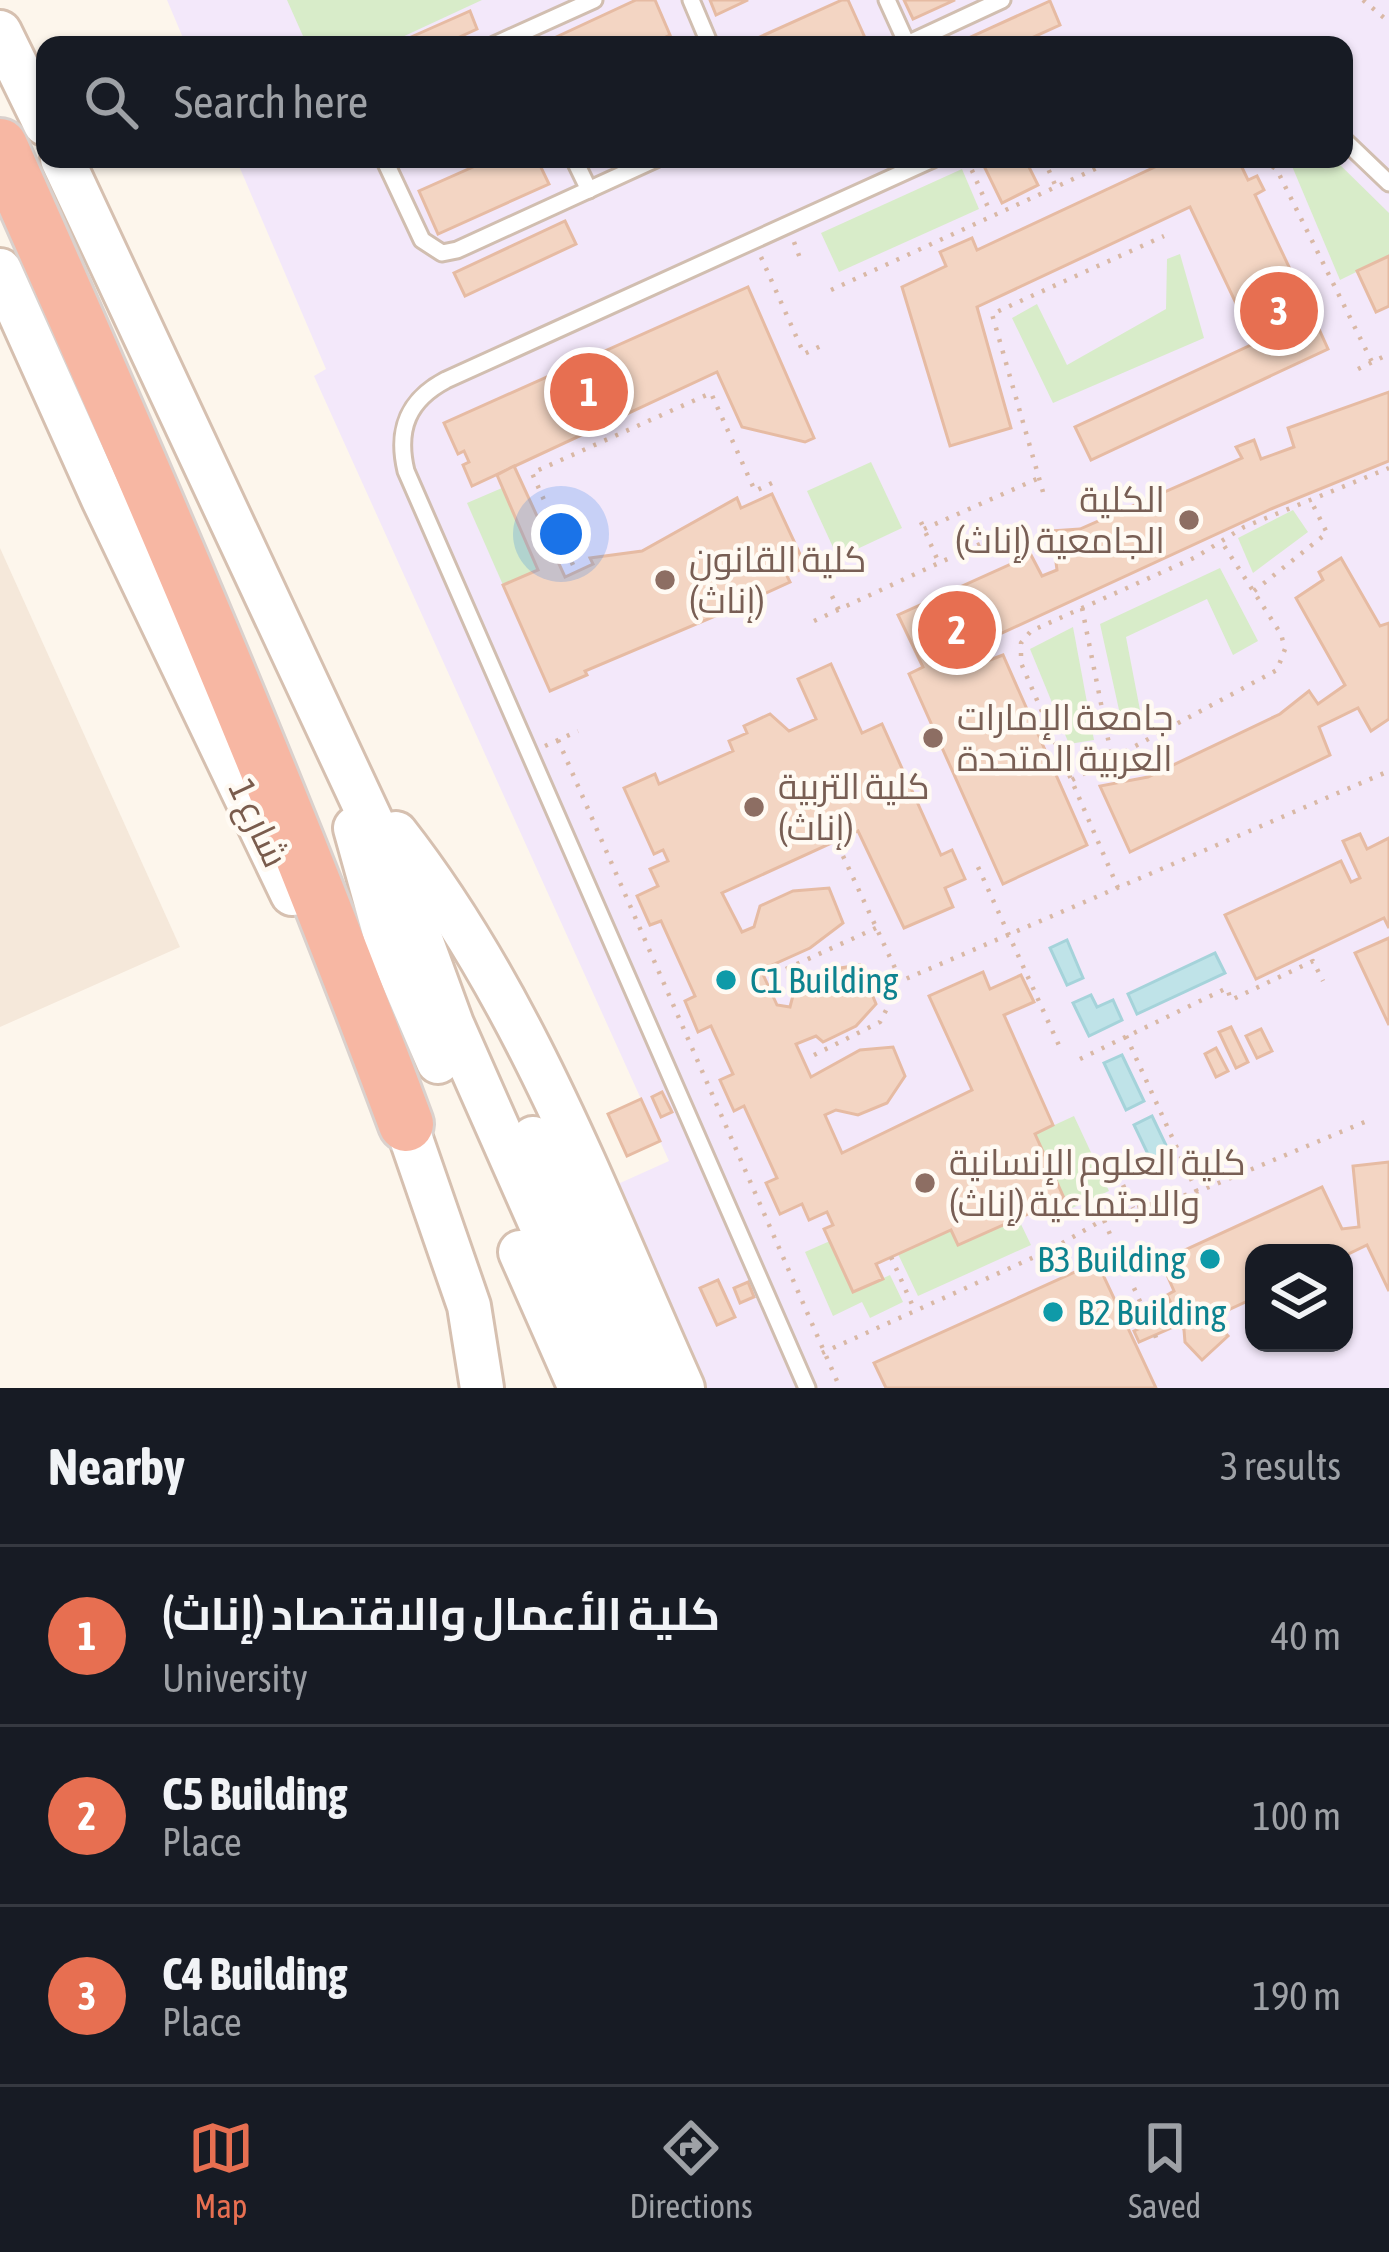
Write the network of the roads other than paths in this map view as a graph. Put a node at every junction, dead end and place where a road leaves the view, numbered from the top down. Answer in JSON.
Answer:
{"nodes":[{"id":1,"x":594,"y":0,"type":"edge"},
{"id":2,"x":691,"y":0,"type":"edge"},
{"id":3,"x":887,"y":0,"type":"edge"},
{"id":4,"x":1002,"y":0,"type":"edge"},
{"id":5,"x":0,"y":32,"type":"edge"},
{"id":6,"x":526,"y":36,"type":"edge"},
{"id":7,"x":706,"y":36,"type":"edge"},
{"id":8,"x":903,"y":36,"type":"edge"},
{"id":9,"x":923,"y":36,"type":"edge"},
{"id":10,"x":36,"y":106,"type":"edge"},
{"id":11,"x":0,"y":146,"type":"edge"},
{"id":12,"x":1353,"y":149,"type":"edge"},
{"id":13,"x":66,"y":168,"type":"edge"},
{"id":14,"x":388,"y":168,"type":"edge"},
{"id":15,"x":578,"y":168,"type":"edge"},
{"id":16,"x":637,"y":168,"type":"edge"},
{"id":17,"x":912,"y":168,"type":"edge"},
{"id":18,"x":1389,"y":183,"type":"edge"},
{"id":19,"x":589,"y":190,"type":"junction"},
{"id":20,"x":0,"y":270,"type":"edge"},
{"id":21,"x":347,"y":771,"type":"junction"},
{"id":22,"x":400,"y":882,"type":"junction"},
{"id":23,"x":406,"y":1124,"type":"junction"},
{"id":24,"x":482,"y":1388,"type":"edge"},
{"id":25,"x":580,"y":1388,"type":"edge"},
{"id":26,"x":614,"y":1388,"type":"edge"},
{"id":27,"x":647,"y":1388,"type":"edge"},
{"id":28,"x":683,"y":1388,"type":"edge"},
{"id":29,"x":807,"y":1388,"type":"edge"}],
"edges":[{"from":1,"to":6,"type":"lane"},
{"from":2,"to":7,"type":"lane"},
{"from":3,"to":8,"type":"lane"},
{"from":4,"to":9,"type":"lane"},
{"from":5,"to":10,"type":"street"},
{"from":11,"to":23,"type":"highway"},
{"from":12,"to":18,"type":"lane"},
{"from":13,"to":21,"type":"street"},
{"from":14,"to":19,"type":"lane"},
{"from":15,"to":19,"type":"lane"},
{"from":16,"to":19,"type":"lane"},
{"from":17,"to":29,"type":"lane"},
{"from":20,"to":23,"type":"street","name":"شارع 1"},
{"from":21,"to":22,"type":"street"},
{"from":21,"to":25,"type":"street"},
{"from":21,"to":28,"type":"street"},
{"from":22,"to":26,"type":"street"},
{"from":22,"to":27,"type":"street"},
{"from":23,"to":24,"type":"street","name":"شارع 1"}]}
